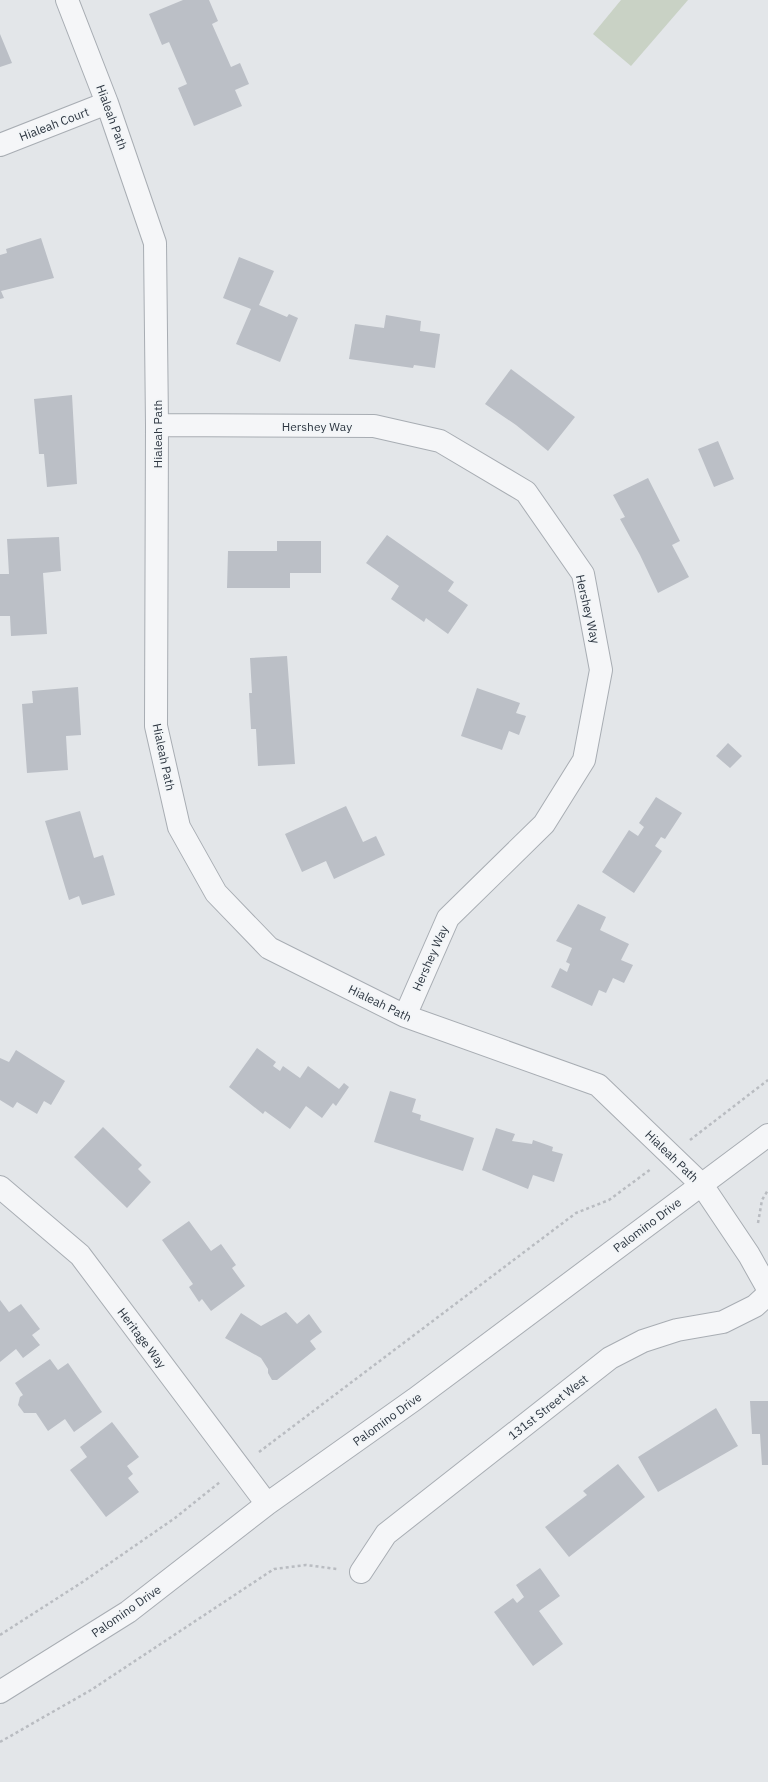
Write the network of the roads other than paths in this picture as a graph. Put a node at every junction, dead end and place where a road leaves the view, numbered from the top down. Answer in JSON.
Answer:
{"nodes":[{"id":1,"x":67,"y":0,"type":"edge"},
{"id":2,"x":108,"y":103,"type":"junction"},
{"id":3,"x":0,"y":145,"type":"edge"},
{"id":4,"x":157,"y":425,"type":"junction"},
{"id":5,"x":405,"y":1016,"type":"junction"},
{"id":6,"x":768,"y":1135,"type":"edge"},
{"id":7,"x":702,"y":1184,"type":"junction"},
{"id":8,"x":0,"y":1187,"type":"edge"},
{"id":9,"x":768,"y":1289,"type":"edge"},
{"id":10,"x":768,"y":1294,"type":"edge"},
{"id":11,"x":267,"y":1504,"type":"junction"},
{"id":12,"x":361,"y":1572,"type":"road end"},
{"id":13,"x":0,"y":1692,"type":"edge"}],
"edges":[{"from":1,"to":2,"type":"street","name":"Hialeah Path"},
{"from":2,"to":3,"type":"street","name":"Hialeah Court"},
{"from":2,"to":4,"type":"street","name":"Hialeah Path"},
{"from":4,"to":5,"type":"street","name":"Hialeah Path"},
{"from":4,"to":5,"type":"street","name":"Hershey Way"},
{"from":5,"to":7,"type":"street","name":"Hialeah Path"},
{"from":6,"to":7,"type":"street","name":"Palomino Drive"},
{"from":7,"to":9,"type":"street"},
{"from":7,"to":11,"type":"street","name":"Palomino Drive"},
{"from":8,"to":11,"type":"street","name":"Heritage Way"},
{"from":10,"to":12,"type":"street","name":"131st Street West"},
{"from":11,"to":13,"type":"street","name":"Palomino Drive"}]}
